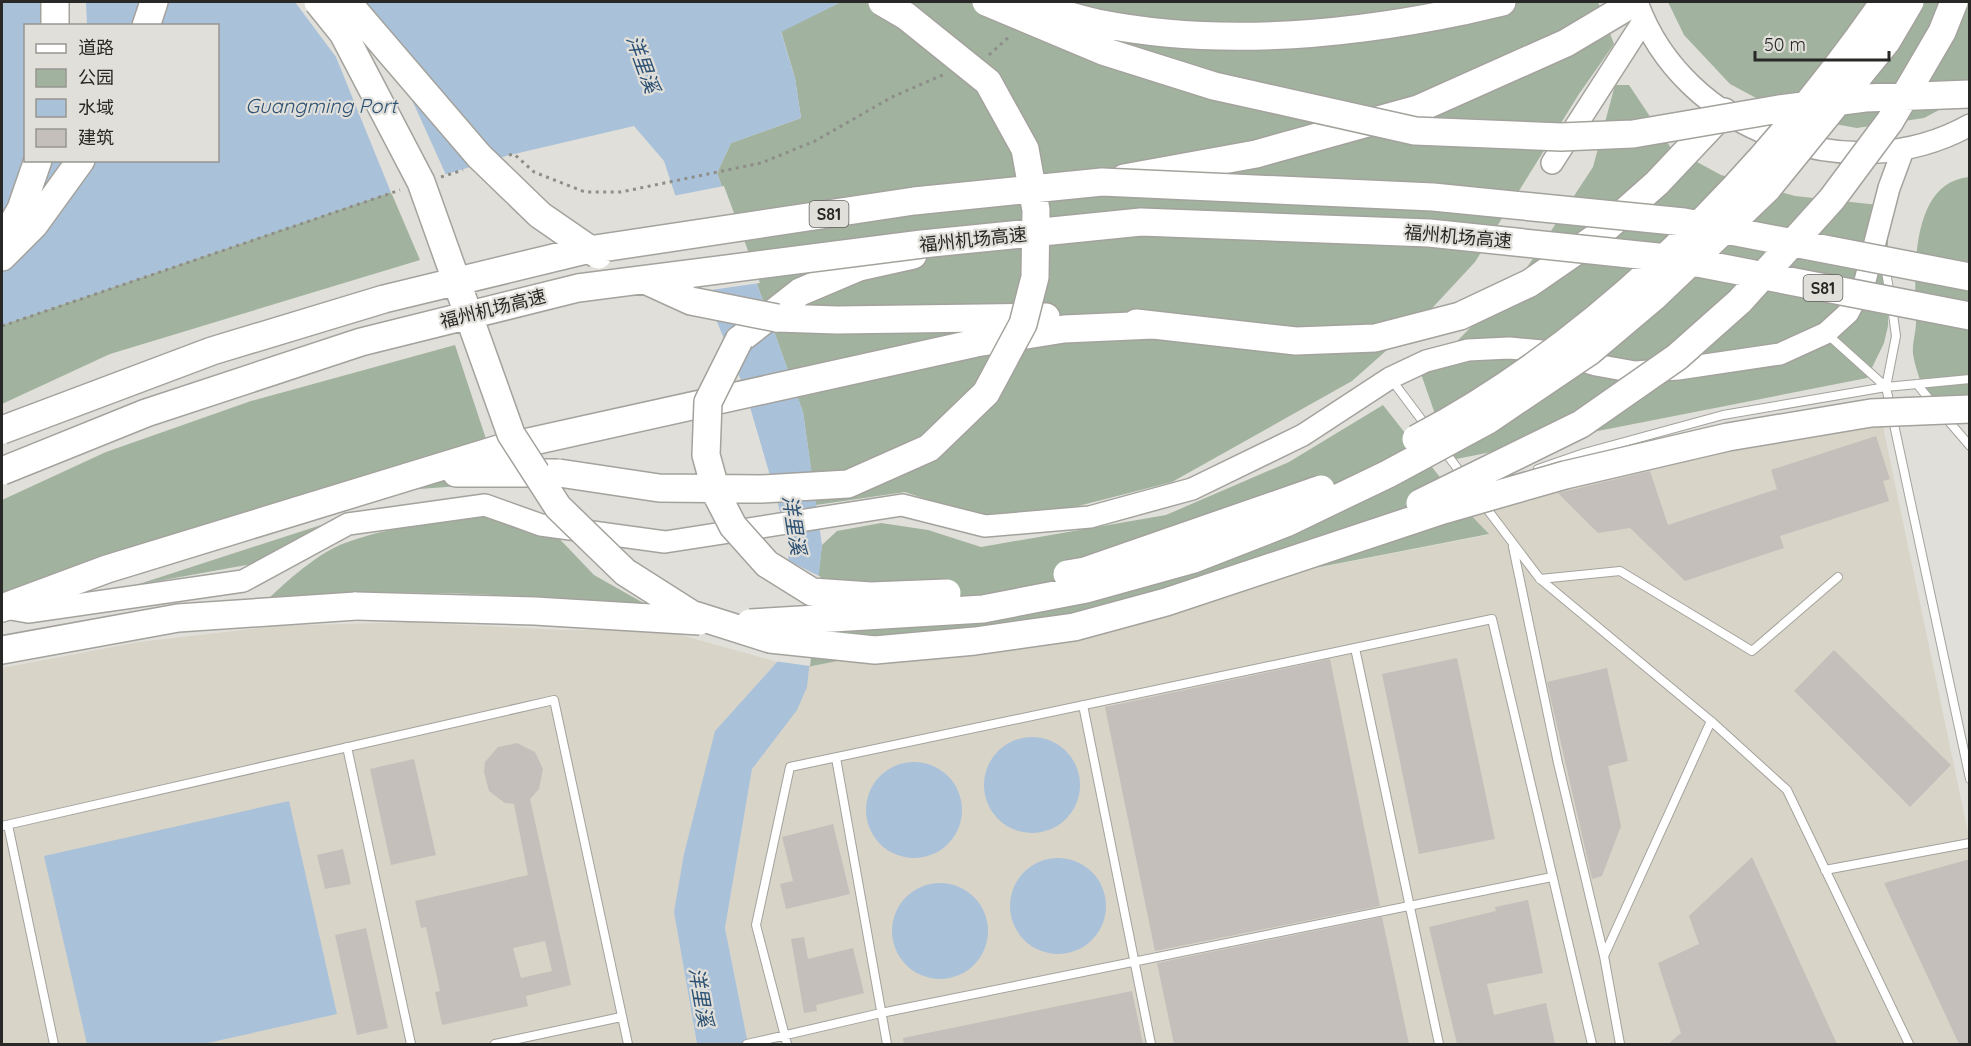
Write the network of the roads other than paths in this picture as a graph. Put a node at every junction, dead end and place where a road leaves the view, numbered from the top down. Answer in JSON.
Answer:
{"nodes":[{"id":1,"x":55,"y":2,"type":"edge"},
{"id":2,"x":154,"y":2,"type":"edge"},
{"id":3,"x":318,"y":2,"type":"edge"},
{"id":4,"x":347,"y":2,"type":"edge"},
{"id":5,"x":882,"y":2,"type":"edge"},
{"id":6,"x":986,"y":2,"type":"edge"},
{"id":7,"x":1018,"y":2,"type":"edge"},
{"id":8,"x":1502,"y":2,"type":"edge"},
{"id":9,"x":1884,"y":2,"type":"edge"},
{"id":10,"x":1910,"y":2,"type":"edge"},
{"id":11,"x":1954,"y":2,"type":"edge"},
{"id":12,"x":1638,"y":8,"type":"edge"},
{"id":13,"x":55,"y":24,"type":"edge"},
{"id":14,"x":147,"y":24,"type":"edge"},
{"id":15,"x":1970,"y":94,"type":"edge"},
{"id":16,"x":1724,"y":112,"type":"junction"},
{"id":17,"x":1970,"y":125,"type":"edge"},
{"id":18,"x":1903,"y":150,"type":"junction"},
{"id":19,"x":37,"y":162,"type":"edge"},
{"id":20,"x":80,"y":162,"type":"edge"},
{"id":21,"x":1552,"y":163,"type":"dead end"},
{"id":22,"x":1102,"y":182,"type":"junction"},
{"id":23,"x":1880,"y":232,"type":"junction"},
{"id":24,"x":984,"y":239,"type":"junction"},
{"id":25,"x":2,"y":242,"type":"edge"},
{"id":26,"x":2,"y":257,"type":"edge"},
{"id":27,"x":1970,"y":277,"type":"edge"},
{"id":28,"x":1970,"y":316,"type":"edge"},
{"id":29,"x":1154,"y":325,"type":"junction"},
{"id":30,"x":1826,"y":333,"type":"junction"},
{"id":31,"x":1390,"y":378,"type":"junction"},
{"id":32,"x":1970,"y":379,"type":"edge"},
{"id":33,"x":1917,"y":384,"type":"junction"},
{"id":34,"x":1886,"y":387,"type":"junction"},
{"id":35,"x":1970,"y":409,"type":"edge"},
{"id":36,"x":2,"y":430,"type":"edge"},
{"id":37,"x":1970,"y":446,"type":"edge"},
{"id":38,"x":2,"y":471,"type":"edge"},
{"id":39,"x":1528,"y":473,"type":"dead end"},
{"id":40,"x":1494,"y":484,"type":"dead end"},
{"id":41,"x":1471,"y":486,"type":"dead end"},
{"id":42,"x":369,"y":487,"type":"junction"},
{"id":43,"x":1512,"y":542,"type":"junction"},
{"id":44,"x":1294,"y":561,"type":"junction"},
{"id":45,"x":1838,"y":577,"type":"dead end"},
{"id":46,"x":1540,"y":579,"type":"junction"},
{"id":47,"x":2,"y":608,"type":"edge"},
{"id":48,"x":1355,"y":648,"type":"junction"},
{"id":49,"x":2,"y":650,"type":"edge"},
{"id":50,"x":1083,"y":705,"type":"junction"},
{"id":51,"x":1711,"y":721,"type":"junction"},
{"id":52,"x":347,"y":747,"type":"junction"},
{"id":53,"x":836,"y":758,"type":"junction"},
{"id":54,"x":1970,"y":779,"type":"edge"},
{"id":55,"x":5,"y":825,"type":"edge"},
{"id":56,"x":1970,"y":843,"type":"edge"},
{"id":57,"x":1825,"y":870,"type":"junction"},
{"id":58,"x":1552,"y":877,"type":"junction"},
{"id":59,"x":1410,"y":908,"type":"junction"},
{"id":60,"x":1604,"y":956,"type":"junction"},
{"id":61,"x":1134,"y":962,"type":"junction"},
{"id":62,"x":881,"y":1013,"type":"junction"},
{"id":63,"x":621,"y":1017,"type":"junction"},
{"id":64,"x":785,"y":1035,"type":"junction"},
{"id":65,"x":54,"y":1044,"type":"edge"},
{"id":66,"x":411,"y":1044,"type":"edge"},
{"id":67,"x":495,"y":1044,"type":"edge"},
{"id":68,"x":628,"y":1044,"type":"edge"},
{"id":69,"x":747,"y":1044,"type":"edge"},
{"id":70,"x":787,"y":1044,"type":"edge"},
{"id":71,"x":887,"y":1044,"type":"edge"},
{"id":72,"x":1151,"y":1044,"type":"edge"},
{"id":73,"x":1439,"y":1044,"type":"edge"},
{"id":74,"x":1592,"y":1044,"type":"edge"},
{"id":75,"x":1620,"y":1044,"type":"edge"},
{"id":76,"x":1909,"y":1044,"type":"edge"}],
"edges":[{"from":1,"to":13,"type":"highway"},
{"from":2,"to":14,"type":"highway"},
{"from":3,"to":44,"type":"highway","bridge":true},
{"from":4,"to":29,"type":"highway","bridge":true},
{"from":5,"to":42,"type":"highway","bridge":true},
{"from":6,"to":15,"type":"highway","bridge":true},
{"from":7,"to":8,"type":"highway","bridge":true},
{"from":9,"to":24,"type":"highway","bridge":true},
{"from":10,"to":49,"type":"highway","bridge":true},
{"from":11,"to":44,"type":"highway","bridge":true},
{"from":12,"to":16,"type":"main road"},
{"from":12,"to":21,"type":"main road"},
{"from":12,"to":22,"type":"highway","bridge":true},
{"from":16,"to":18,"type":"main road"},
{"from":16,"to":29,"type":"highway"},
{"from":17,"to":18,"type":"main road"},
{"from":18,"to":23,"type":"main road"},
{"from":19,"to":25,"type":"highway"},
{"from":20,"to":26,"type":"highway"},
{"from":22,"to":27,"type":"highway","name":"福州机场高速","number":"S81","bridge":true},
{"from":22,"to":36,"type":"highway","name":"福州机场高速","number":"S81","bridge":true},
{"from":23,"to":30,"type":"main road"},
{"from":23,"to":34,"type":"lane"},
{"from":24,"to":28,"type":"highway","name":"福州机场高速","number":"S81","bridge":true},
{"from":24,"to":38,"type":"highway","name":"福州机场高速","number":"S81","bridge":true},
{"from":29,"to":42,"type":"highway"},
{"from":30,"to":31,"type":"main road"},
{"from":30,"to":34,"type":"lane"},
{"from":31,"to":41,"type":"lane"},
{"from":31,"to":47,"type":"main road"},
{"from":32,"to":33,"type":"lane"},
{"from":33,"to":34,"type":"lane"},
{"from":33,"to":37,"type":"lane"},
{"from":34,"to":39,"type":"lane"},
{"from":34,"to":54,"type":"lane"},
{"from":35,"to":44,"type":"highway","bridge":true},
{"from":40,"to":43,"type":"lane"},
{"from":42,"to":47,"type":"highway"},
{"from":43,"to":46,"type":"lane"},
{"from":43,"to":60,"type":"lane"},
{"from":45,"to":46,"type":"lane"},
{"from":46,"to":51,"type":"lane"},
{"from":48,"to":50,"type":"lane"},
{"from":48,"to":58,"type":"lane"},
{"from":48,"to":59,"type":"lane"},
{"from":50,"to":53,"type":"lane"},
{"from":50,"to":61,"type":"lane"},
{"from":51,"to":57,"type":"lane"},
{"from":51,"to":60,"type":"lane"},
{"from":52,"to":55,"type":"lane"},
{"from":52,"to":63,"type":"lane"},
{"from":52,"to":66,"type":"lane"},
{"from":53,"to":62,"type":"lane"},
{"from":53,"to":64,"type":"lane"},
{"from":55,"to":65,"type":"lane"},
{"from":56,"to":57,"type":"lane"},
{"from":57,"to":76,"type":"lane"},
{"from":58,"to":59,"type":"lane"},
{"from":58,"to":74,"type":"lane"},
{"from":59,"to":61,"type":"lane"},
{"from":59,"to":73,"type":"lane"},
{"from":60,"to":75,"type":"lane"},
{"from":61,"to":62,"type":"lane"},
{"from":61,"to":72,"type":"lane"},
{"from":62,"to":64,"type":"lane"},
{"from":62,"to":71,"type":"lane"},
{"from":63,"to":67,"type":"lane"},
{"from":63,"to":68,"type":"lane"},
{"from":64,"to":69,"type":"lane"},
{"from":64,"to":70,"type":"lane"}]}
